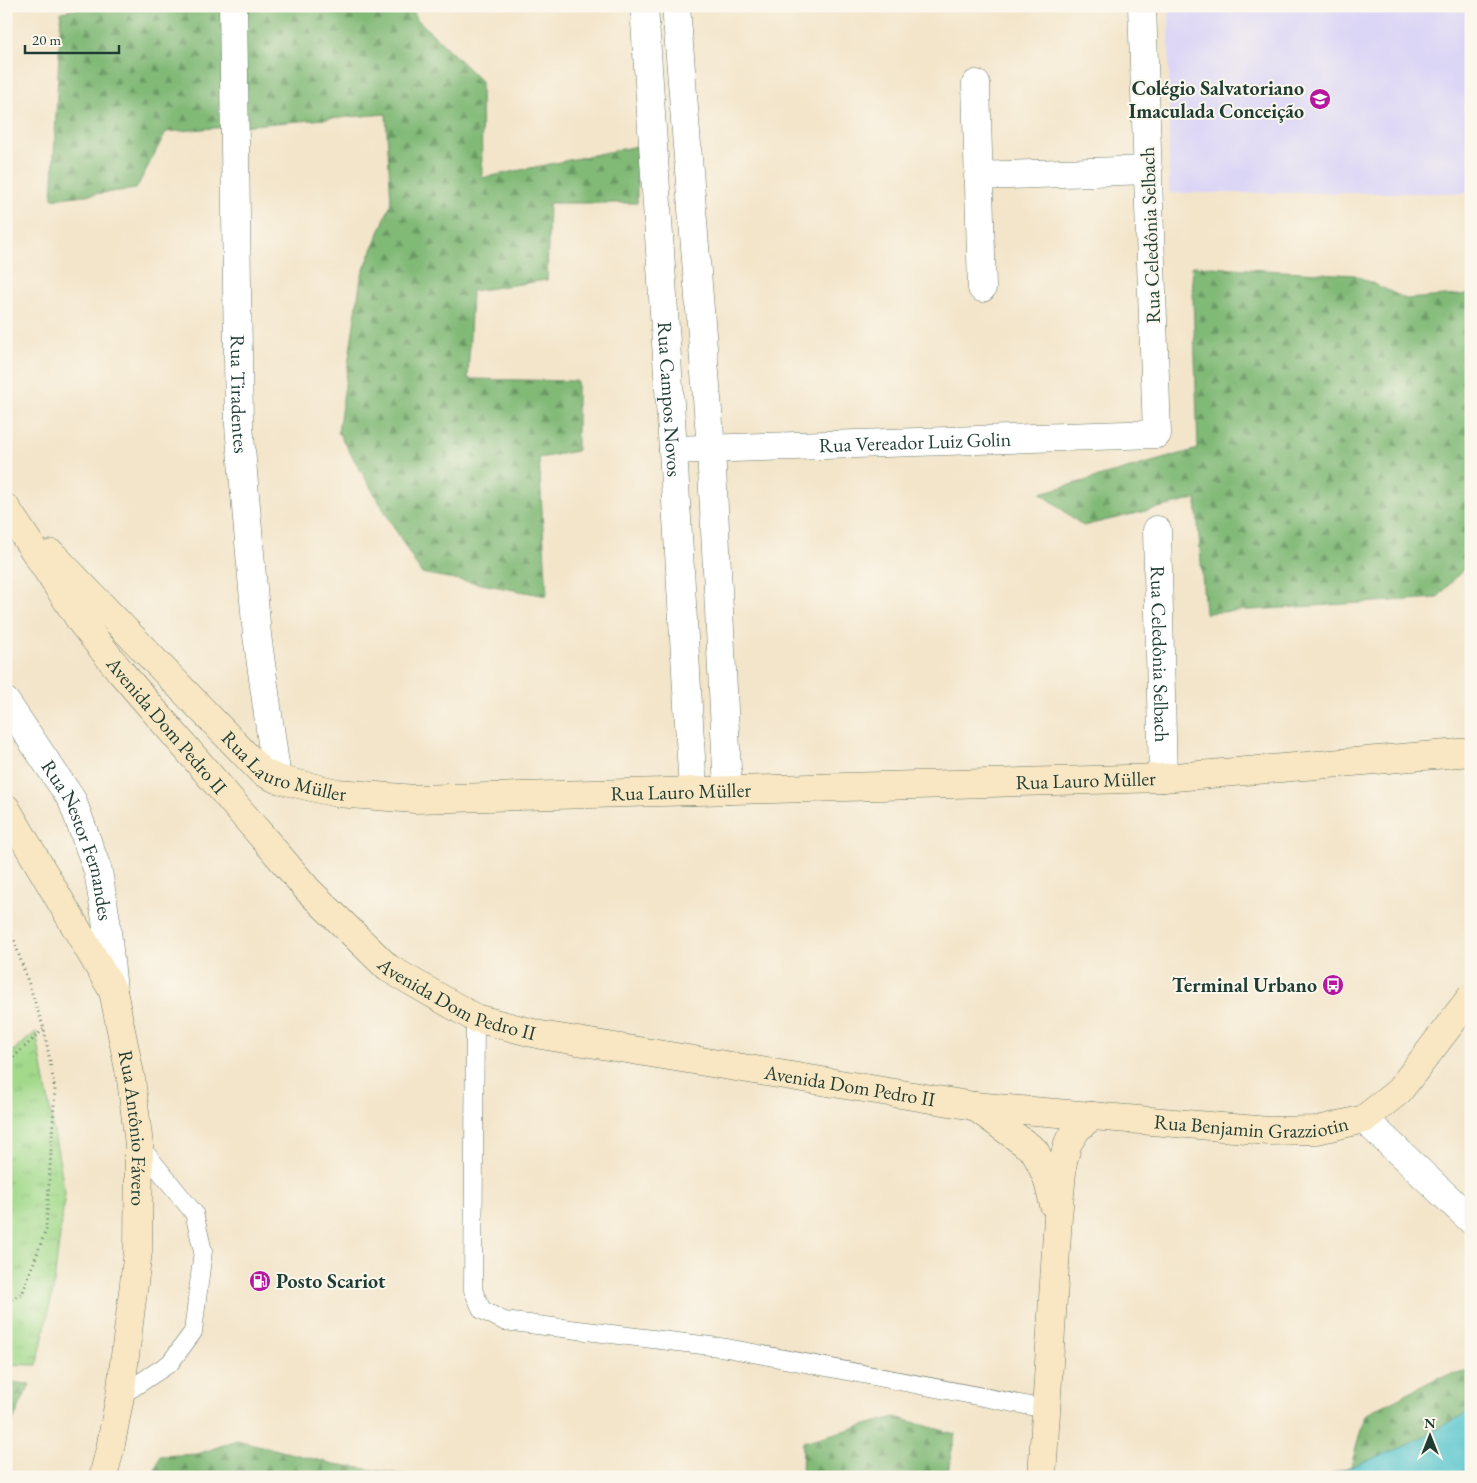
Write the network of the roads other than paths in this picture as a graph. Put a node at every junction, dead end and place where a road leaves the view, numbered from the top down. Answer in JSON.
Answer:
{"nodes":[{"id":1,"x":233,"y":6,"type":"edge"},
{"id":2,"x":644,"y":6,"type":"edge"},
{"id":3,"x":676,"y":6,"type":"edge"},
{"id":4,"x":1142,"y":6,"type":"edge"},
{"id":5,"x":976,"y":84,"type":"dead end"},
{"id":6,"x":1148,"y":170,"type":"junction"},
{"id":7,"x":978,"y":176,"type":"junction"},
{"id":8,"x":982,"y":288,"type":"dead end"},
{"id":9,"x":1156,"y":434,"type":"joint"},
{"id":10,"x":711,"y":449,"type":"junction"},
{"id":11,"x":673,"y":450,"type":"junction"},
{"id":12,"x":6,"y":507,"type":"edge"},
{"id":13,"x":1157,"y":530,"type":"dead end"},
{"id":14,"x":6,"y":702,"type":"edge"},
{"id":15,"x":1471,"y":752,"type":"edge"},
{"id":16,"x":276,"y":778,"type":"junction"},
{"id":17,"x":1164,"y":778,"type":"junction"},
{"id":18,"x":728,"y":790,"type":"junction"},
{"id":19,"x":693,"y":791,"type":"junction"},
{"id":20,"x":6,"y":808,"type":"edge"},
{"id":21,"x":113,"y":991,"type":"junction"},
{"id":22,"x":1471,"y":997,"type":"edge"},
{"id":23,"x":475,"y":1018,"type":"junction"},
{"id":24,"x":974,"y":1106,"type":"junction"},
{"id":25,"x":1092,"y":1116,"type":"junction"},
{"id":26,"x":1364,"y":1119,"type":"junction"},
{"id":27,"x":139,"y":1145,"type":"junction"},
{"id":28,"x":1058,"y":1217,"type":"junction"},
{"id":29,"x":1471,"y":1220,"type":"edge"},
{"id":30,"x":120,"y":1396,"type":"junction"},
{"id":31,"x":1046,"y":1410,"type":"junction"},
{"id":32,"x":103,"y":1477,"type":"edge"},
{"id":33,"x":1042,"y":1477,"type":"edge"}],
"edges":[{"from":1,"to":16,"type":"street","name":"Rua Tiradentes"},
{"from":2,"to":11,"type":"street","name":"Rua Campos Novos"},
{"from":3,"to":10,"type":"street","name":"Rua Campos Novos"},
{"from":4,"to":6,"type":"street","name":"Rua Celedônia Selbach"},
{"from":5,"to":7,"type":"street"},
{"from":6,"to":7,"type":"street"},
{"from":6,"to":9,"type":"street","name":"Rua Celedônia Selbach"},
{"from":7,"to":8,"type":"street"},
{"from":9,"to":10,"type":"street","name":"Rua Vereador Luiz Golin"},
{"from":10,"to":11,"type":"street","name":"Rua Vereador Luiz Golin"},
{"from":10,"to":18,"type":"street","name":"Rua Campos Novos"},
{"from":11,"to":19,"type":"street","name":"Rua Campos Novos"},
{"from":12,"to":16,"type":"main road","name":"Rua Lauro Müller"},
{"from":12,"to":23,"type":"main road","name":"Avenida Dom Pedro II"},
{"from":13,"to":17,"type":"street","name":"Rua Celedônia Selbach"},
{"from":14,"to":21,"type":"street","name":"Rua Nestor Fernandes"},
{"from":15,"to":17,"type":"main road","name":"Rua Lauro Müller"},
{"from":16,"to":19,"type":"main road","name":"Rua Lauro Müller"},
{"from":17,"to":18,"type":"main road","name":"Rua Lauro Müller"},
{"from":18,"to":19,"type":"main road","name":"Rua Lauro Müller"},
{"from":20,"to":21,"type":"main road","name":"Rua Antônio Fávero"},
{"from":21,"to":27,"type":"main road","name":"Rua Antônio Fávero"},
{"from":22,"to":26,"type":"main road","name":"Rua Benjamin Grazziotin"},
{"from":23,"to":24,"type":"main road","name":"Avenida Dom Pedro II"},
{"from":23,"to":31,"type":"lane"},
{"from":24,"to":25,"type":"main road","name":"Rua Benjamin Grazziotin"},
{"from":24,"to":28,"type":"main road","name":"Avenida Dom Pedro II"},
{"from":25,"to":26,"type":"main road","name":"Rua Benjamin Grazziotin"},
{"from":25,"to":28,"type":"main road","name":"Avenida Dom Pedro II"},
{"from":26,"to":29,"type":"street"},
{"from":27,"to":30,"type":"main road","name":"Rua Antônio Fávero"},
{"from":27,"to":30,"type":"lane"},
{"from":28,"to":31,"type":"main road","name":"Avenida Dom Pedro II"},
{"from":30,"to":32,"type":"main road","name":"Rua Antônio Fávero"},
{"from":31,"to":33,"type":"main road","name":"Avenida Dom Pedro II"}]}
